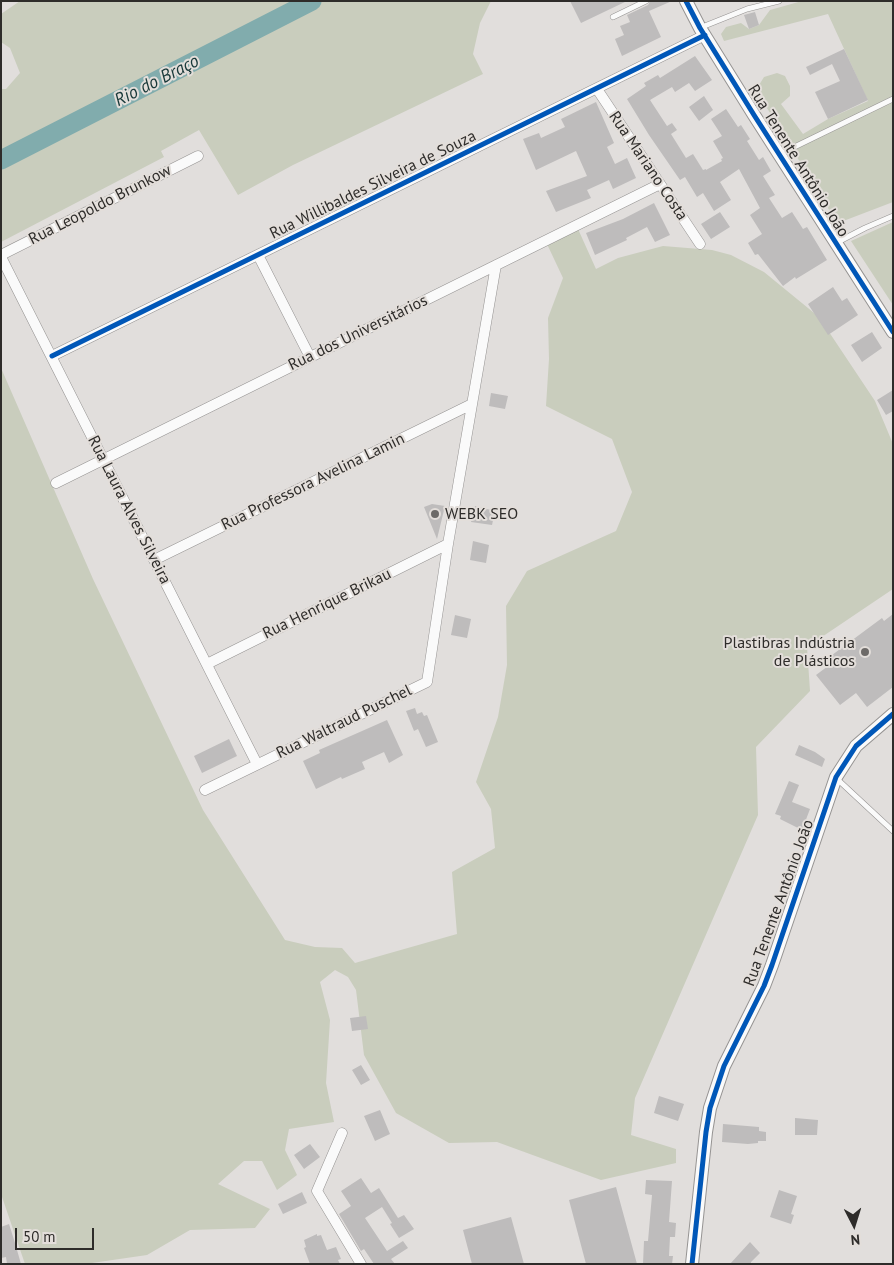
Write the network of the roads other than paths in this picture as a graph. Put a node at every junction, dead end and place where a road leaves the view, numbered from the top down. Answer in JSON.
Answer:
{"nodes":[{"id":1,"x":646,"y":1,"type":"edge"},
{"id":2,"x":686,"y":1,"type":"edge"},
{"id":3,"x":779,"y":1,"type":"edge"},
{"id":4,"x":613,"y":17,"type":"dead end"},
{"id":5,"x":703,"y":32,"type":"junction"},
{"id":6,"x":597,"y":89,"type":"junction"},
{"id":7,"x":893,"y":99,"type":"edge"},
{"id":8,"x":780,"y":154,"type":"junction"},
{"id":9,"x":198,"y":156,"type":"dead end"},
{"id":10,"x":660,"y":184,"type":"junction"},
{"id":11,"x":893,"y":216,"type":"edge"},
{"id":12,"x":700,"y":244,"type":"dead end"},
{"id":13,"x":835,"y":244,"type":"junction"},
{"id":14,"x":258,"y":255,"type":"junction"},
{"id":15,"x":1,"y":256,"type":"edge"},
{"id":16,"x":496,"y":265,"type":"junction"},
{"id":17,"x":893,"y":332,"type":"edge"},
{"id":18,"x":52,"y":356,"type":"junction"},
{"id":19,"x":310,"y":357,"type":"junction"},
{"id":20,"x":472,"y":404,"type":"junction"},
{"id":21,"x":104,"y":459,"type":"junction"},
{"id":22,"x":56,"y":483,"type":"dead end"},
{"id":23,"x":448,"y":544,"type":"junction"},
{"id":24,"x":154,"y":560,"type":"junction"},
{"id":25,"x":207,"y":664,"type":"junction"},
{"id":26,"x":893,"y":714,"type":"edge"},
{"id":27,"x":257,"y":764,"type":"junction"},
{"id":28,"x":836,"y":777,"type":"junction"},
{"id":29,"x":204,"y":790,"type":"dead end"},
{"id":30,"x":893,"y":831,"type":"edge"},
{"id":31,"x":342,"y":1133,"type":"dead end"},
{"id":32,"x":361,"y":1264,"type":"edge"},
{"id":33,"x":692,"y":1264,"type":"edge"}],
"edges":[{"from":1,"to":4,"type":"lane"},
{"from":2,"to":5,"type":"street","name":"Rua Tenente Antônio João"},
{"from":3,"to":5,"type":"lane"},
{"from":5,"to":6,"type":"street","name":"Rua Willibaldes Silveira de Souza"},
{"from":5,"to":8,"type":"street","name":"Rua Tenente Antônio João"},
{"from":6,"to":10,"type":"street","name":"Rua Mariano Costa"},
{"from":6,"to":14,"type":"street","name":"Rua Willibaldes Silveira de Souza"},
{"from":7,"to":8,"type":"lane"},
{"from":8,"to":13,"type":"street","name":"Rua Tenente Antônio João"},
{"from":9,"to":15,"type":"street","name":"Rua Leopoldo Brunkow"},
{"from":10,"to":12,"type":"street","name":"Rua Mariano Costa"},
{"from":10,"to":16,"type":"street","name":"Rua dos Universitários"},
{"from":11,"to":13,"type":"lane"},
{"from":13,"to":17,"type":"street","name":"Rua Tenente Antônio João"},
{"from":14,"to":18,"type":"street","name":"Rua Willibaldes Silveira de Souza"},
{"from":14,"to":19,"type":"street"},
{"from":15,"to":18,"type":"street","name":"Rua Laura Alves Silveira"},
{"from":16,"to":19,"type":"street","name":"Rua dos Universitários"},
{"from":16,"to":20,"type":"street","name":"Rua Waltraud Puschel"},
{"from":18,"to":21,"type":"street","name":"Rua Laura Alves Silveira"},
{"from":19,"to":21,"type":"street","name":"Rua dos Universitários"},
{"from":20,"to":23,"type":"street","name":"Rua Waltraud Puschel"},
{"from":20,"to":24,"type":"street","name":"Rua Professora Avelina Lamin"},
{"from":21,"to":22,"type":"street","name":"Rua dos Universitários"},
{"from":21,"to":24,"type":"street","name":"Rua Laura Alves Silveira"},
{"from":23,"to":25,"type":"street","name":"Rua Henrique Brikau"},
{"from":23,"to":27,"type":"street","name":"Rua Waltraud Puschel"},
{"from":24,"to":25,"type":"street","name":"Rua Laura Alves Silveira"},
{"from":25,"to":27,"type":"street","name":"Rua Laura Alves Silveira"},
{"from":26,"to":28,"type":"street","name":"Rua Tenente Antônio João"},
{"from":27,"to":29,"type":"street","name":"Rua Waltraud Puschel"},
{"from":28,"to":30,"type":"lane"},
{"from":28,"to":33,"type":"street","name":"Rua Tenente Antônio João"},
{"from":31,"to":32,"type":"street"}]}
